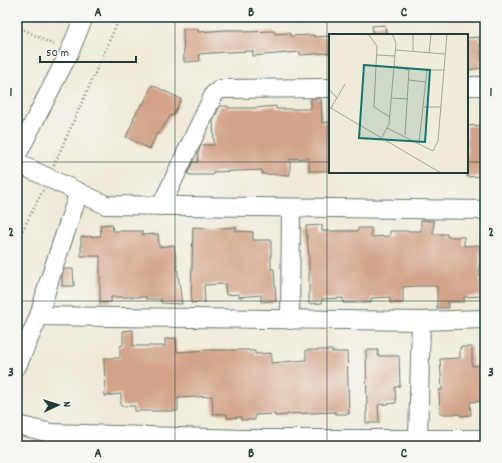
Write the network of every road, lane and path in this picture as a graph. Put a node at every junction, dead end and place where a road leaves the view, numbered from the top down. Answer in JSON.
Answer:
{"nodes":[{"id":1,"x":84,"y":17,"type":"edge"},
{"id":2,"x":120,"y":17,"type":"edge"},
{"id":3,"x":17,"y":26,"type":"edge"},
{"id":4,"x":69,"y":53,"type":"junction"},
{"id":5,"x":468,"y":86,"type":"edge"},
{"id":6,"x":485,"y":86,"type":"edge"},
{"id":7,"x":329,"y":88,"type":"edge"},
{"id":8,"x":17,"y":156,"type":"edge"},
{"id":9,"x":17,"y":163,"type":"edge"},
{"id":10,"x":49,"y":178,"type":"junction"},
{"id":11,"x":78,"y":192,"type":"junction"},
{"id":12,"x":161,"y":206,"type":"junction"},
{"id":13,"x":291,"y":208,"type":"junction"},
{"id":14,"x":485,"y":210,"type":"edge"},
{"id":15,"x":17,"y":241,"type":"edge"},
{"id":16,"x":39,"y":316,"type":"junction"},
{"id":17,"x":485,"y":319,"type":"edge"},
{"id":18,"x":290,"y":320,"type":"junction"},
{"id":19,"x":421,"y":321,"type":"junction"},
{"id":20,"x":17,"y":366,"type":"edge"},
{"id":21,"x":17,"y":425,"type":"edge"},
{"id":22,"x":418,"y":439,"type":"junction"},
{"id":23,"x":485,"y":439,"type":"edge"},
{"id":24,"x":244,"y":443,"type":"edge"}],
"edges":[{"from":1,"to":4,"type":"street"},
{"from":2,"to":10,"type":"path"},
{"from":3,"to":4,"type":"path"},
{"from":4,"to":8,"type":"street"},
{"from":5,"to":6,"type":"street"},
{"from":7,"to":12,"type":"street"},
{"from":9,"to":10,"type":"street"},
{"from":10,"to":11,"type":"street"},
{"from":10,"to":15,"type":"path"},
{"from":11,"to":12,"type":"street"},
{"from":11,"to":16,"type":"street"},
{"from":12,"to":13,"type":"street"},
{"from":13,"to":14,"type":"street"},
{"from":13,"to":18,"type":"street"},
{"from":16,"to":18,"type":"street"},
{"from":16,"to":20,"type":"street"},
{"from":17,"to":19,"type":"street"},
{"from":18,"to":19,"type":"street"},
{"from":19,"to":22,"type":"street"},
{"from":21,"to":24,"type":"street"},
{"from":22,"to":23,"type":"street"},
{"from":22,"to":24,"type":"street"}]}
